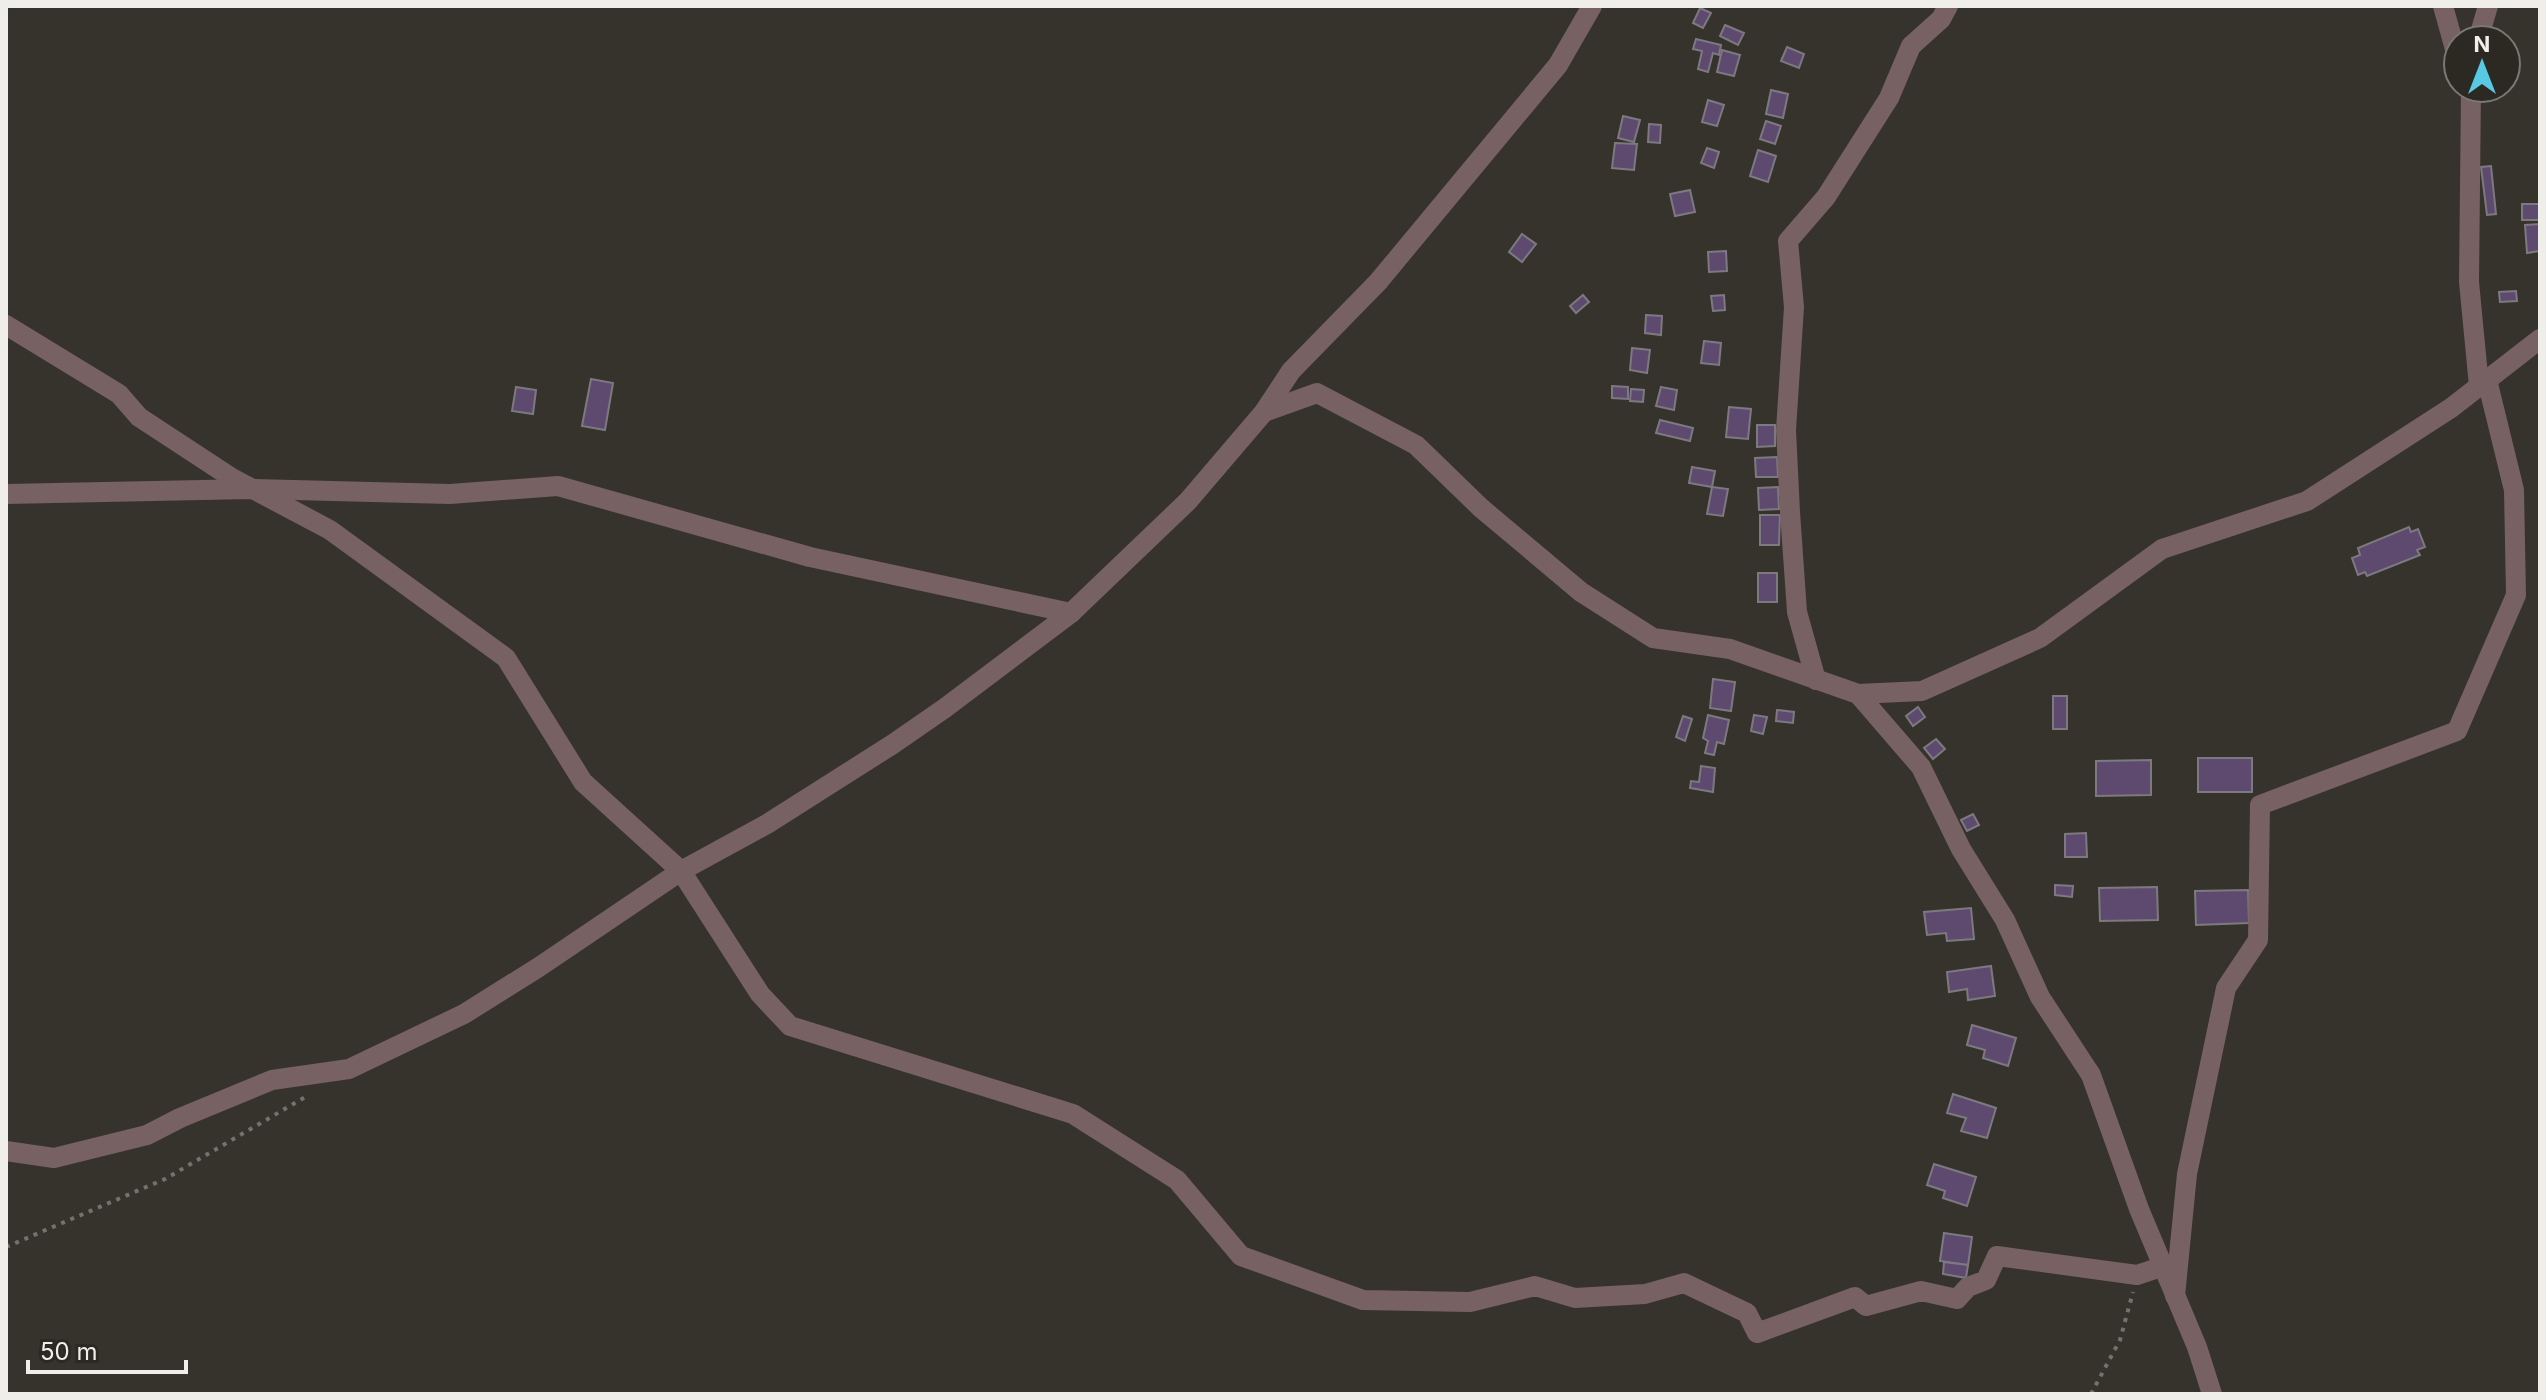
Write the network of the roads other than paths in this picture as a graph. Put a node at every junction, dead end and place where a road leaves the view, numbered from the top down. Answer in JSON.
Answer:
{"nodes":[{"id":1,"x":1592,"y":6,"type":"edge"},
{"id":2,"x":1948,"y":6,"type":"edge"},
{"id":3,"x":2469,"y":104,"type":"edge"},
{"id":4,"x":6,"y":325,"type":"edge"},
{"id":5,"x":2540,"y":339,"type":"edge"},
{"id":6,"x":2483,"y":383,"type":"junction"},
{"id":7,"x":1264,"y":412,"type":"junction"},
{"id":8,"x":251,"y":489,"type":"junction"},
{"id":9,"x":6,"y":494,"type":"edge"},
{"id":10,"x":1071,"y":613,"type":"junction"},
{"id":11,"x":1816,"y":680,"type":"junction"},
{"id":12,"x":1858,"y":694,"type":"junction"},
{"id":13,"x":681,"y":871,"type":"junction"},
{"id":14,"x":6,"y":1151,"type":"edge"},
{"id":15,"x":2164,"y":1266,"type":"junction"},
{"id":16,"x":2175,"y":1296,"type":"junction"},
{"id":17,"x":2212,"y":1394,"type":"edge"}],
"edges":[{"from":1,"to":7,"type":"street"},
{"from":2,"to":11,"type":"street"},
{"from":3,"to":6,"type":"street"},
{"from":4,"to":8,"type":"street"},
{"from":5,"to":6,"type":"street"},
{"from":6,"to":12,"type":"street"},
{"from":6,"to":16,"type":"street"},
{"from":7,"to":10,"type":"street"},
{"from":7,"to":11,"type":"street"},
{"from":8,"to":9,"type":"street"},
{"from":8,"to":10,"type":"street"},
{"from":8,"to":13,"type":"street"},
{"from":10,"to":13,"type":"street"},
{"from":11,"to":12,"type":"street"},
{"from":12,"to":15,"type":"street"},
{"from":13,"to":14,"type":"street"},
{"from":13,"to":15,"type":"street"},
{"from":15,"to":16,"type":"street"},
{"from":16,"to":17,"type":"street"}]}
